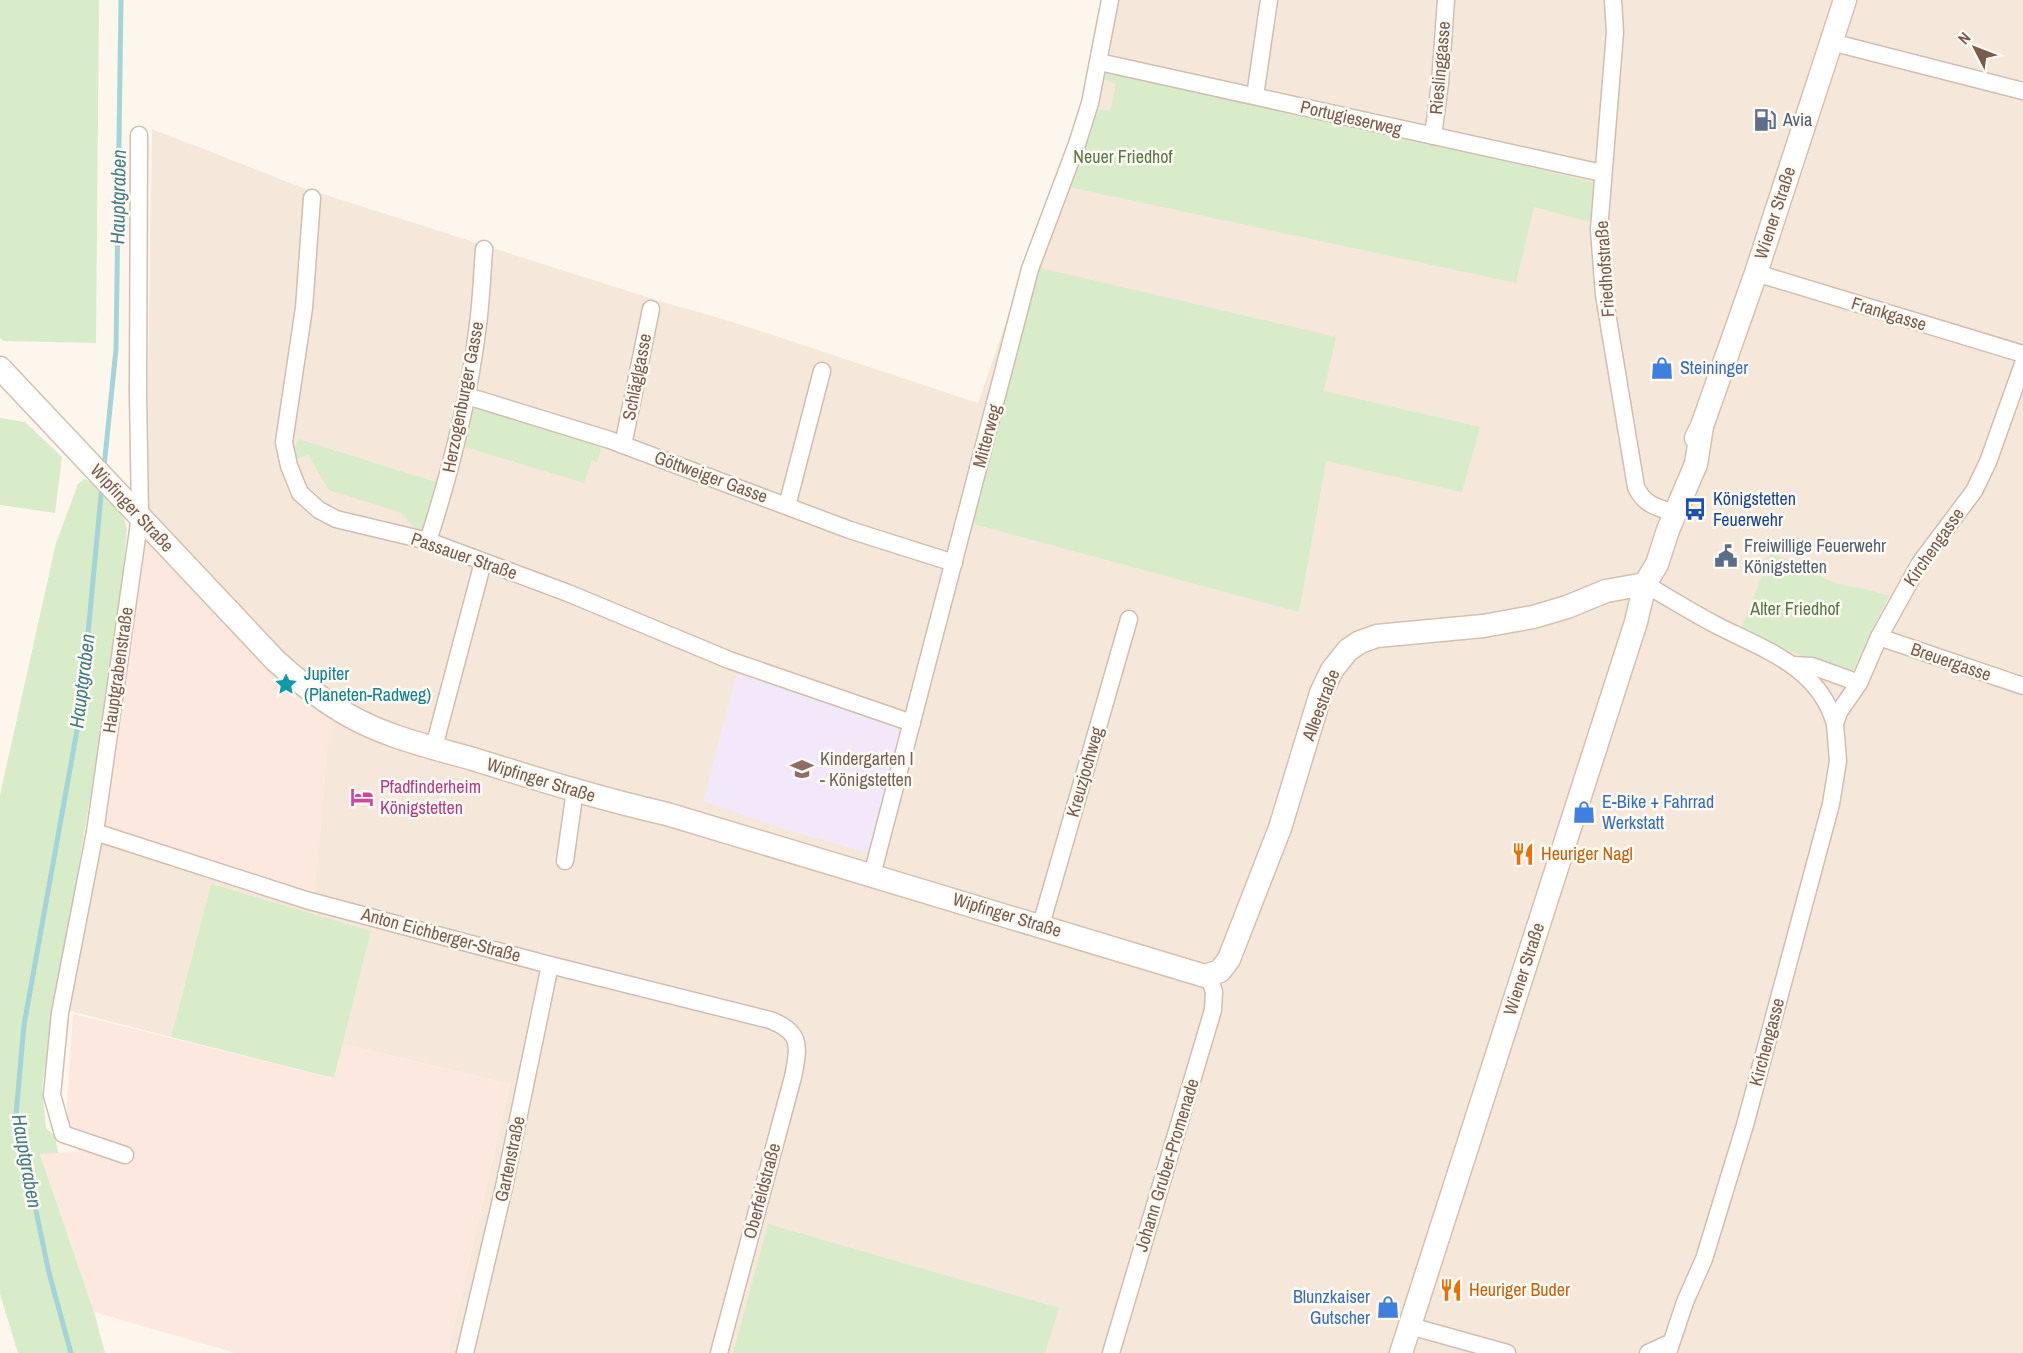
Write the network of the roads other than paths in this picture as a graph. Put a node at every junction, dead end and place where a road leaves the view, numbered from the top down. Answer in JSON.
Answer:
{"nodes":[{"id":1,"x":1110,"y":0,"type":"edge"},
{"id":2,"x":1269,"y":0,"type":"edge"},
{"id":3,"x":1446,"y":0,"type":"edge"},
{"id":4,"x":1613,"y":0,"type":"edge"},
{"id":5,"x":1845,"y":0,"type":"edge"},
{"id":6,"x":1831,"y":42,"type":"junction"},
{"id":7,"x":1099,"y":62,"type":"junction"},
{"id":8,"x":2023,"y":91,"type":"edge"},
{"id":9,"x":1255,"y":96,"type":"junction"},
{"id":10,"x":140,"y":135,"type":"dead end"},
{"id":11,"x":1433,"y":136,"type":"junction"},
{"id":12,"x":1602,"y":173,"type":"junction"},
{"id":13,"x":312,"y":198,"type":"dead end"},
{"id":14,"x":484,"y":249,"type":"dead end"},
{"id":15,"x":1756,"y":273,"type":"junction"},
{"id":16,"x":651,"y":309,"type":"dead end"},
{"id":17,"x":2023,"y":354,"type":"edge"},
{"id":18,"x":2023,"y":364,"type":"edge"},
{"id":19,"x":0,"y":368,"type":"edge"},
{"id":20,"x":822,"y":371,"type":"dead end"},
{"id":21,"x":467,"y":396,"type":"junction"},
{"id":22,"x":623,"y":445,"type":"junction"},
{"id":23,"x":787,"y":506,"type":"junction"},
{"id":24,"x":1668,"y":511,"type":"junction"},
{"id":25,"x":136,"y":512,"type":"junction"},
{"id":26,"x":428,"y":541,"type":"junction"},
{"id":27,"x":483,"y":562,"type":"junction"},
{"id":28,"x":954,"y":563,"type":"junction"},
{"id":29,"x":1645,"y":584,"type":"junction"},
{"id":30,"x":1129,"y":619,"type":"dead end"},
{"id":31,"x":1879,"y":637,"type":"junction"},
{"id":32,"x":1793,"y":664,"type":"junction"},
{"id":33,"x":1859,"y":683,"type":"junction"},
{"id":34,"x":2023,"y":686,"type":"edge"},
{"id":35,"x":912,"y":723,"type":"junction"},
{"id":36,"x":1835,"y":724,"type":"junction"},
{"id":37,"x":434,"y":747,"type":"junction"},
{"id":38,"x":575,"y":790,"type":"junction"},
{"id":39,"x":94,"y":832,"type":"junction"},
{"id":40,"x":565,"y":861,"type":"dead end"},
{"id":41,"x":872,"y":875,"type":"junction"},
{"id":42,"x":1041,"y":925,"type":"junction"},
{"id":43,"x":550,"y":965,"type":"junction"},
{"id":44,"x":1209,"y":976,"type":"junction"},
{"id":45,"x":789,"y":1029,"type":"joint"},
{"id":46,"x":125,"y":1155,"type":"dead end"},
{"id":47,"x":1410,"y":1326,"type":"junction"},
{"id":48,"x":1669,"y":1348,"type":"edge"},
{"id":49,"x":465,"y":1353,"type":"edge"},
{"id":50,"x":719,"y":1353,"type":"edge"},
{"id":51,"x":1111,"y":1353,"type":"edge"},
{"id":52,"x":1401,"y":1353,"type":"edge"},
{"id":53,"x":1507,"y":1353,"type":"edge"},
{"id":54,"x":1648,"y":1353,"type":"edge"}],
"edges":[{"from":1,"to":7,"type":"street","name":"Mitterweg"},
{"from":2,"to":9,"type":"street"},
{"from":3,"to":11,"type":"street","name":"Rieslinggasse"},
{"from":4,"to":12,"type":"street","name":"Friedhofstraße"},
{"from":5,"to":6,"type":"street","name":"Wiener Straße"},
{"from":6,"to":8,"type":"street"},
{"from":6,"to":15,"type":"street","name":"Wiener Straße"},
{"from":7,"to":9,"type":"street","name":"Portugieserweg"},
{"from":7,"to":28,"type":"street","name":"Mitterweg"},
{"from":9,"to":11,"type":"street","name":"Portugieserweg"},
{"from":10,"to":25,"type":"street","name":"Hauptgrabenstraße"},
{"from":11,"to":12,"type":"street","name":"Portugieserweg"},
{"from":12,"to":24,"type":"street","name":"Friedhofstraße"},
{"from":13,"to":26,"type":"street","name":"Passauer Straße"},
{"from":14,"to":21,"type":"street","name":"Herzogenburger Gasse"},
{"from":15,"to":17,"type":"street","name":"Frankgasse"},
{"from":15,"to":24,"type":"street","name":"Wiener Straße"},
{"from":16,"to":22,"type":"street","name":"Schläglgasse"},
{"from":18,"to":31,"type":"street","name":"Kirchengasse"},
{"from":19,"to":25,"type":"street","name":"Wipfinger Straße"},
{"from":20,"to":23,"type":"street"},
{"from":21,"to":22,"type":"street","name":"Göttweiger Gasse"},
{"from":21,"to":26,"type":"street","name":"Herzogenburger Gasse"},
{"from":22,"to":23,"type":"street","name":"Göttweiger Gasse"},
{"from":23,"to":28,"type":"street","name":"Göttweiger Gasse"},
{"from":24,"to":29,"type":"street","name":"Wiener Straße"},
{"from":25,"to":37,"type":"street","name":"Wipfinger Straße"},
{"from":25,"to":39,"type":"street","name":"Hauptgrabenstraße"},
{"from":26,"to":27,"type":"street","name":"Passauer Straße"},
{"from":27,"to":35,"type":"street","name":"Passauer Straße"},
{"from":27,"to":37,"type":"street"},
{"from":28,"to":35,"type":"street","name":"Mitterweg"},
{"from":29,"to":32,"type":"street","name":"Kirchengasse"},
{"from":29,"to":44,"type":"street","name":"Alleestraße"},
{"from":29,"to":47,"type":"street","name":"Wiener Straße"},
{"from":30,"to":42,"type":"street","name":"Kreuzjochweg"},
{"from":31,"to":33,"type":"street","name":"Kirchengasse"},
{"from":31,"to":34,"type":"street","name":"Breuergasse"},
{"from":32,"to":33,"type":"street"},
{"from":32,"to":36,"type":"street","name":"Kirchengasse"},
{"from":33,"to":36,"type":"street","name":"Kirchengasse"},
{"from":35,"to":41,"type":"street","name":"Mitterweg"},
{"from":36,"to":48,"type":"street","name":"Kirchengasse"},
{"from":37,"to":38,"type":"street","name":"Wipfinger Straße"},
{"from":38,"to":40,"type":"street"},
{"from":38,"to":41,"type":"street","name":"Wipfinger Straße"},
{"from":39,"to":43,"type":"street","name":"Anton Eichberger-Straße"},
{"from":39,"to":46,"type":"street","name":"Hauptgrabenstraße"},
{"from":41,"to":42,"type":"street","name":"Wipfinger Straße"},
{"from":42,"to":44,"type":"street","name":"Wipfinger Straße"},
{"from":43,"to":45,"type":"street","name":"Anton Eichberger-Straße"},
{"from":43,"to":49,"type":"street","name":"Gartenstraße"},
{"from":44,"to":51,"type":"street","name":"Johann Gruber-Promenade"},
{"from":45,"to":50,"type":"street","name":"Oberfeldstraße"},
{"from":47,"to":52,"type":"street","name":"Wiener Straße"},
{"from":47,"to":53,"type":"street"},
{"from":48,"to":54,"type":"street"}]}
